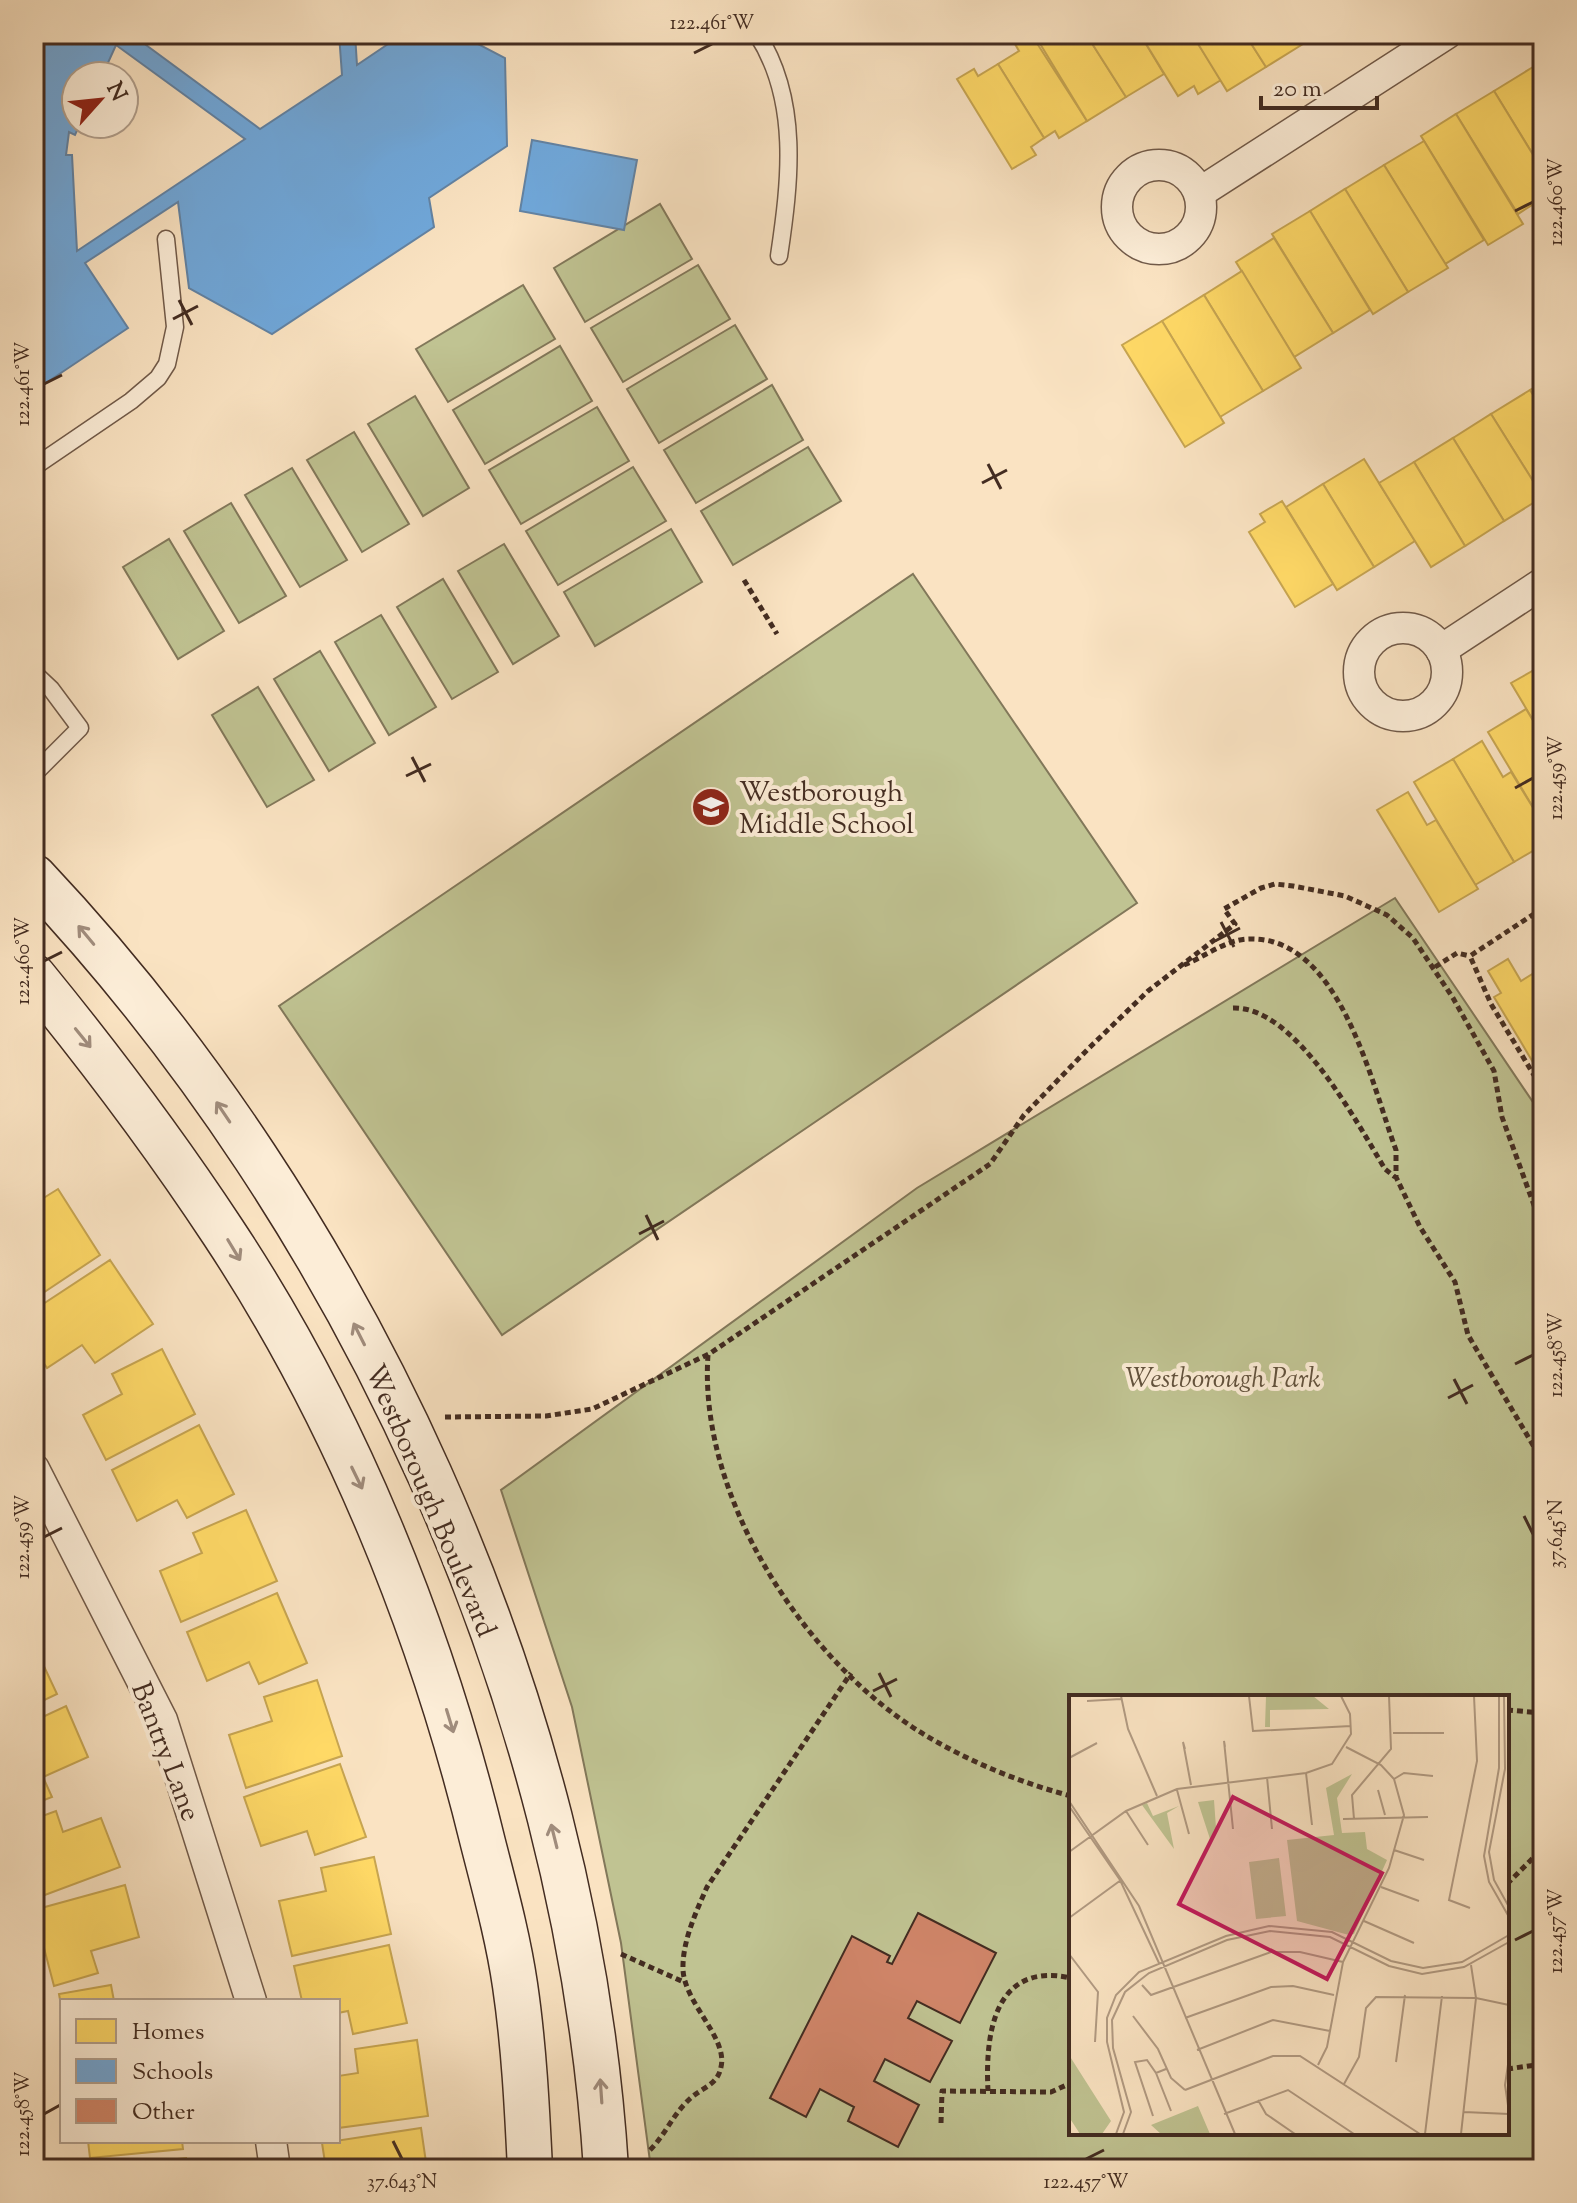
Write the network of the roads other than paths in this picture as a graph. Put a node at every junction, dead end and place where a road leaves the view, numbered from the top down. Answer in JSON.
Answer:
{"nodes":[{"id":1,"x":757,"y":34,"type":"edge"},
{"id":2,"x":1446,"y":34,"type":"edge"},
{"id":3,"x":1199,"y":193,"type":"dead end"},
{"id":4,"x":166,"y":239,"type":"dead end"},
{"id":5,"x":779,"y":256,"type":"dead end"},
{"id":6,"x":34,"y":467,"type":"edge"},
{"id":7,"x":1543,"y":583,"type":"edge"},
{"id":8,"x":1441,"y":650,"type":"dead end"},
{"id":9,"x":34,"y":673,"type":"edge"},
{"id":10,"x":34,"y":774,"type":"edge"},
{"id":11,"x":34,"y":877,"type":"edge"},
{"id":12,"x":34,"y":977,"type":"edge"},
{"id":13,"x":34,"y":1469,"type":"edge"},
{"id":14,"x":250,"y":1999,"type":"edge"},
{"id":15,"x":271,"y":2143,"type":"edge"},
{"id":16,"x":275,"y":2169,"type":"edge"},
{"id":17,"x":530,"y":2169,"type":"edge"},
{"id":18,"x":606,"y":2169,"type":"edge"}],
"edges":[{"from":1,"to":5,"type":"lane"},
{"from":2,"to":3,"type":"street"},
{"from":4,"to":6,"type":"lane"},
{"from":7,"to":8,"type":"street"},
{"from":9,"to":10,"type":"lane"},
{"from":18,"to":11,"type":"main road","name":"Westborough Boulevard","one_way":true},
{"from":12,"to":17,"type":"main road","one_way":true},
{"from":13,"to":14,"type":"street","name":"Bantry Lane"},
{"from":15,"to":16,"type":"street"}]}
